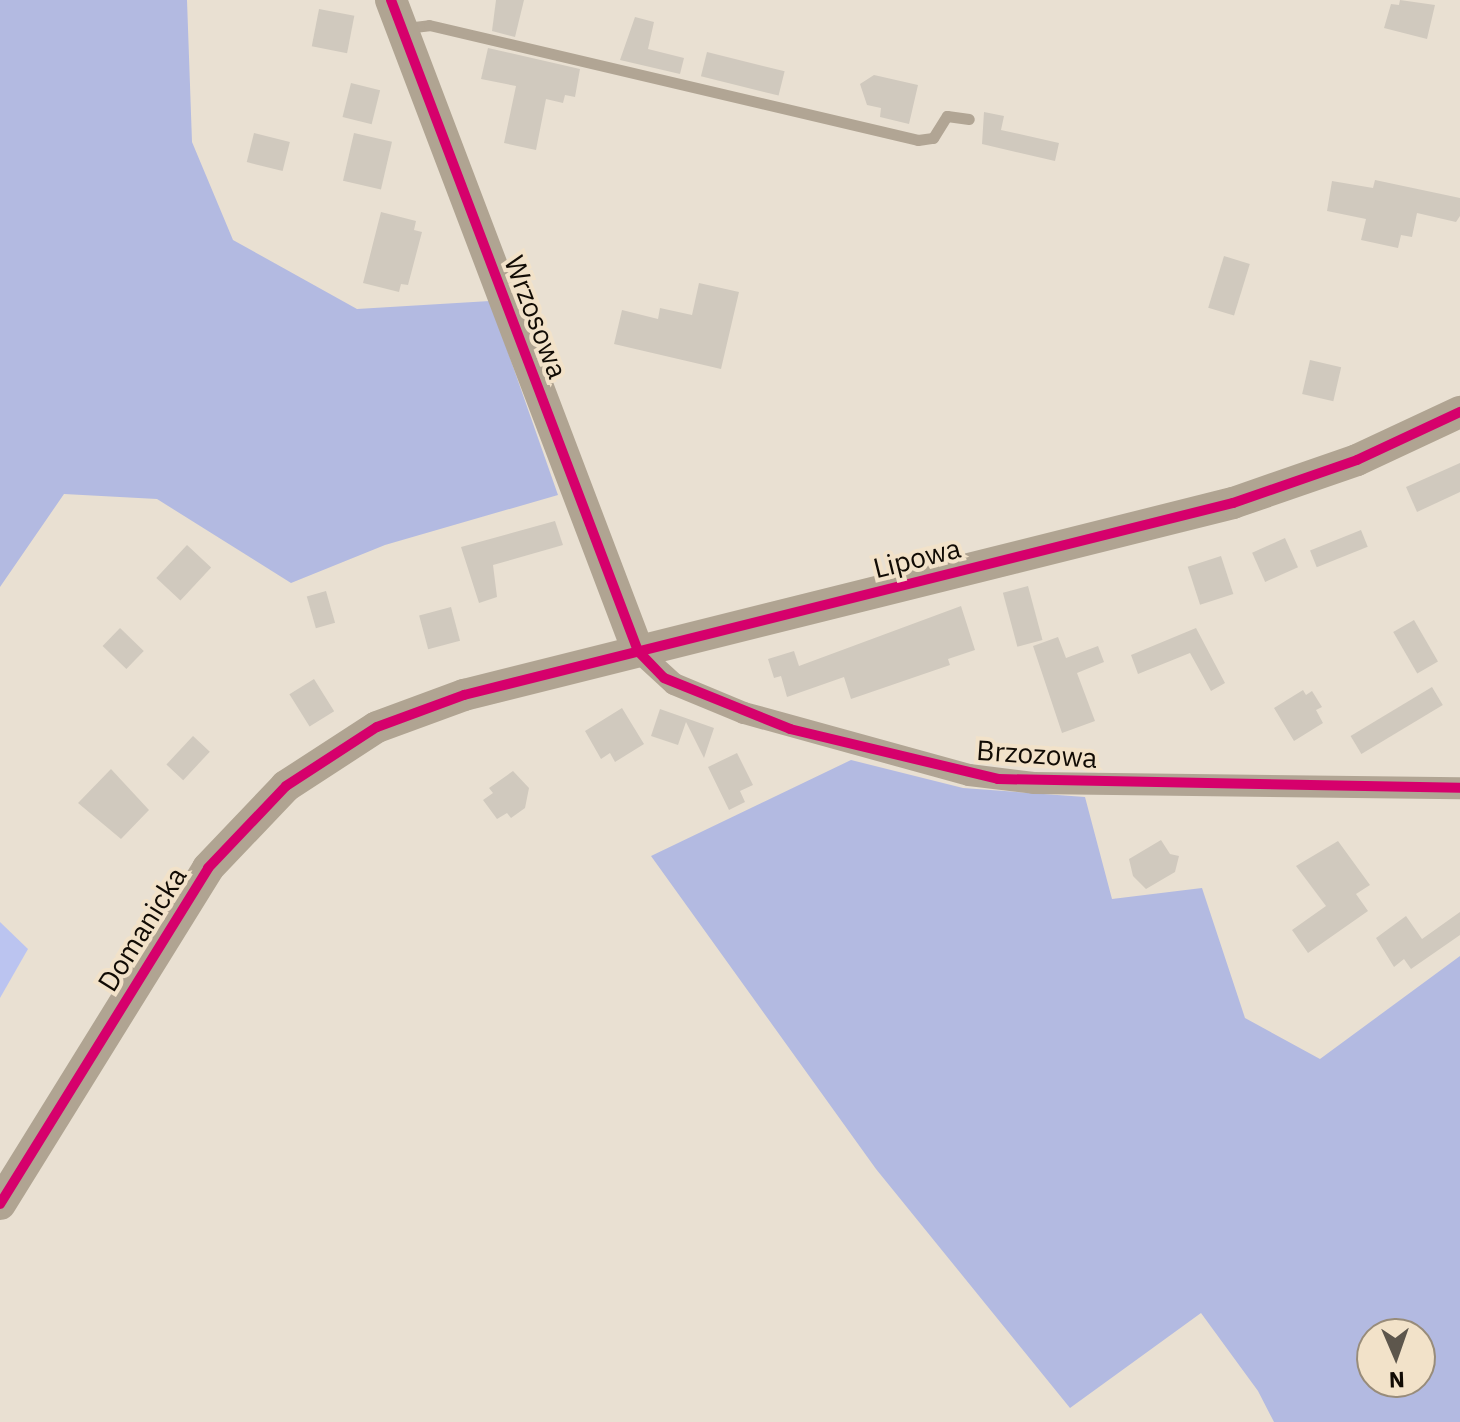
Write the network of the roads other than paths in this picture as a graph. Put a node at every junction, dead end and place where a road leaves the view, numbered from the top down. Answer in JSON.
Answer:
{"nodes":[{"id":1,"x":396,"y":14,"type":"edge"},
{"id":2,"x":969,"y":119,"type":"dead end"},
{"id":3,"x":1460,"y":412,"type":"edge"},
{"id":4,"x":638,"y":651,"type":"junction"},
{"id":5,"x":377,"y":727,"type":"joint"},
{"id":6,"x":1460,"y":788,"type":"edge"},
{"id":7,"x":0,"y":1204,"type":"edge"}],
"edges":[{"from":1,"to":2,"type":"lane"},
{"from":1,"to":4,"type":"street","name":"Wrzosowa"},
{"from":3,"to":4,"type":"street","name":"Lipowa"},
{"from":4,"to":5,"type":"street","name":"Lipowa"},
{"from":4,"to":6,"type":"street","name":"Brzozowa"},
{"from":5,"to":7,"type":"street","name":"Domanicka"}]}
